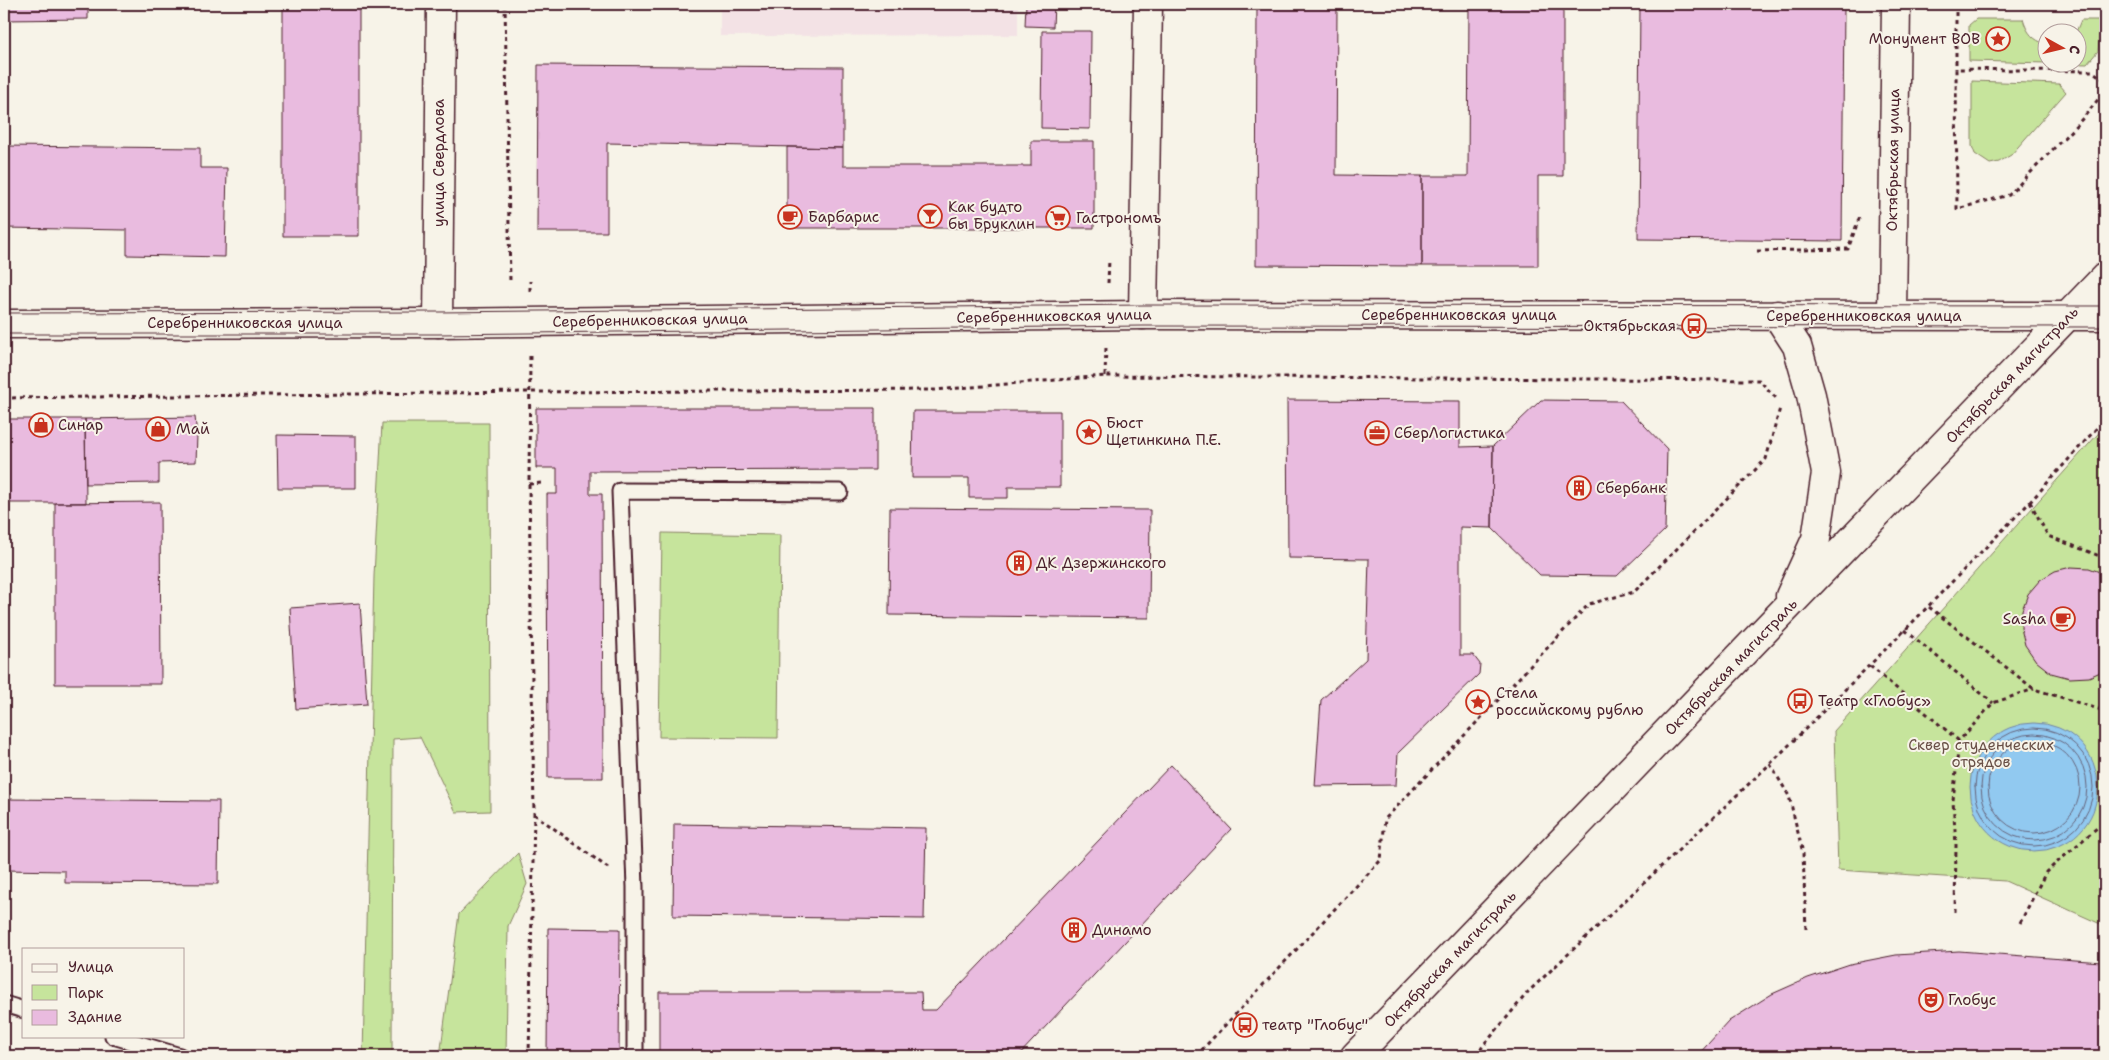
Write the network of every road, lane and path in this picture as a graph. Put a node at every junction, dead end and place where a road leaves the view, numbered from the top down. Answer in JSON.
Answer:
{"nodes":[{"id":1,"x":441,"y":4,"type":"edge"},
{"id":2,"x":505,"y":4,"type":"edge"},
{"id":3,"x":1148,"y":4,"type":"edge"},
{"id":4,"x":1896,"y":4,"type":"edge"},
{"id":5,"x":1956,"y":4,"type":"edge"},
{"id":6,"x":1956,"y":69,"type":"junction"},
{"id":7,"x":2105,"y":80,"type":"edge"},
{"id":8,"x":2105,"y":92,"type":"edge"},
{"id":9,"x":1862,"y":209,"type":"dead end"},
{"id":10,"x":1757,"y":251,"type":"dead end"},
{"id":11,"x":2105,"y":277,"type":"edge"},
{"id":12,"x":530,"y":281,"type":"dead end"},
{"id":13,"x":510,"y":282,"type":"dead end"},
{"id":14,"x":1143,"y":315,"type":"junction"},
{"id":15,"x":1777,"y":315,"type":"junction"},
{"id":16,"x":1892,"y":315,"type":"junction"},
{"id":17,"x":2068,"y":316,"type":"junction"},
{"id":18,"x":2105,"y":316,"type":"edge"},
{"id":19,"x":530,"y":322,"type":"junction"},
{"id":20,"x":438,"y":323,"type":"junction"},
{"id":21,"x":4,"y":324,"type":"edge"},
{"id":22,"x":530,"y":392,"type":"junction"},
{"id":23,"x":4,"y":398,"type":"edge"},
{"id":24,"x":2105,"y":419,"type":"edge"},
{"id":25,"x":529,"y":484,"type":"junction"},
{"id":26,"x":542,"y":484,"type":"dead end"},
{"id":27,"x":840,"y":492,"type":"dead end"},
{"id":28,"x":2030,"y":502,"type":"junction"},
{"id":29,"x":2105,"y":558,"type":"edge"},
{"id":30,"x":1929,"y":607,"type":"junction"},
{"id":31,"x":1782,"y":614,"type":"junction"},
{"id":32,"x":1905,"y":630,"type":"junction"},
{"id":33,"x":1870,"y":666,"type":"junction"},
{"id":34,"x":2034,"y":689,"type":"junction"},
{"id":35,"x":1993,"y":703,"type":"junction"},
{"id":36,"x":2105,"y":711,"type":"edge"},
{"id":37,"x":1959,"y":741,"type":"junction"},
{"id":38,"x":1770,"y":764,"type":"junction"},
{"id":39,"x":534,"y":814,"type":"junction"},
{"id":40,"x":2105,"y":821,"type":"edge"},
{"id":41,"x":635,"y":887,"type":"junction"},
{"id":42,"x":1955,"y":912,"type":"dead end"},
{"id":43,"x":2020,"y":923,"type":"dead end"},
{"id":44,"x":1806,"y":930,"type":"dead end"},
{"id":45,"x":4,"y":1004,"type":"edge"},
{"id":46,"x":22,"y":1009,"type":"edge"},
{"id":47,"x":120,"y":1038,"type":"edge"},
{"id":48,"x":180,"y":1056,"type":"edge"},
{"id":49,"x":529,"y":1056,"type":"edge"},
{"id":50,"x":635,"y":1056,"type":"edge"},
{"id":51,"x":1196,"y":1056,"type":"edge"},
{"id":52,"x":1355,"y":1056,"type":"edge"},
{"id":53,"x":1475,"y":1056,"type":"edge"}],
"edges":[{"from":1,"to":20,"type":"street","name":"улица Свердлова"},
{"from":2,"to":13,"type":"path"},
{"from":3,"to":14,"type":"street"},
{"from":4,"to":16,"type":"street","name":"Октябрьская улица"},
{"from":5,"to":6,"type":"path"},
{"from":6,"to":7,"type":"path"},
{"from":6,"to":8,"type":"path"},
{"from":9,"to":10,"type":"path"},
{"from":11,"to":17,"type":"street","name":"Октябрьская магистраль"},
{"from":12,"to":19,"type":"path"},
{"from":14,"to":15,"type":"street","name":"Серебренниковская улица"},
{"from":14,"to":19,"type":"street","name":"Серебренниковская улица"},
{"from":15,"to":16,"type":"street","name":"Серебренниковская улица"},
{"from":15,"to":31,"type":"street"},
{"from":16,"to":17,"type":"street","name":"Серебренниковская улица"},
{"from":17,"to":18,"type":"street","name":"Серебренниковская улица"},
{"from":17,"to":31,"type":"street","name":"Октябрьская магистраль"},
{"from":19,"to":20,"type":"street","name":"Серебренниковская улица"},
{"from":19,"to":22,"type":"path"},
{"from":20,"to":21,"type":"street","name":"Серебренниковская улица"},
{"from":22,"to":23,"type":"path"},
{"from":22,"to":25,"type":"path"},
{"from":22,"to":51,"type":"path"},
{"from":24,"to":28,"type":"path"},
{"from":25,"to":26,"type":"path"},
{"from":25,"to":39,"type":"path"},
{"from":27,"to":41,"type":"lane"},
{"from":28,"to":29,"type":"path"},
{"from":28,"to":30,"type":"path"},
{"from":30,"to":32,"type":"path"},
{"from":30,"to":34,"type":"path"},
{"from":31,"to":52,"type":"street","name":"Октябрьская магистраль"},
{"from":32,"to":33,"type":"path"},
{"from":32,"to":35,"type":"path"},
{"from":33,"to":37,"type":"path"},
{"from":33,"to":38,"type":"path"},
{"from":34,"to":35,"type":"path"},
{"from":34,"to":36,"type":"path"},
{"from":35,"to":37,"type":"path"},
{"from":37,"to":42,"type":"path"},
{"from":38,"to":44,"type":"path"},
{"from":38,"to":53,"type":"path"},
{"from":39,"to":41,"type":"path"},
{"from":39,"to":49,"type":"path"},
{"from":40,"to":43,"type":"path"},
{"from":41,"to":50,"type":"lane"},
{"from":45,"to":46,"type":"lane"},
{"from":47,"to":48,"type":"lane"}]}
